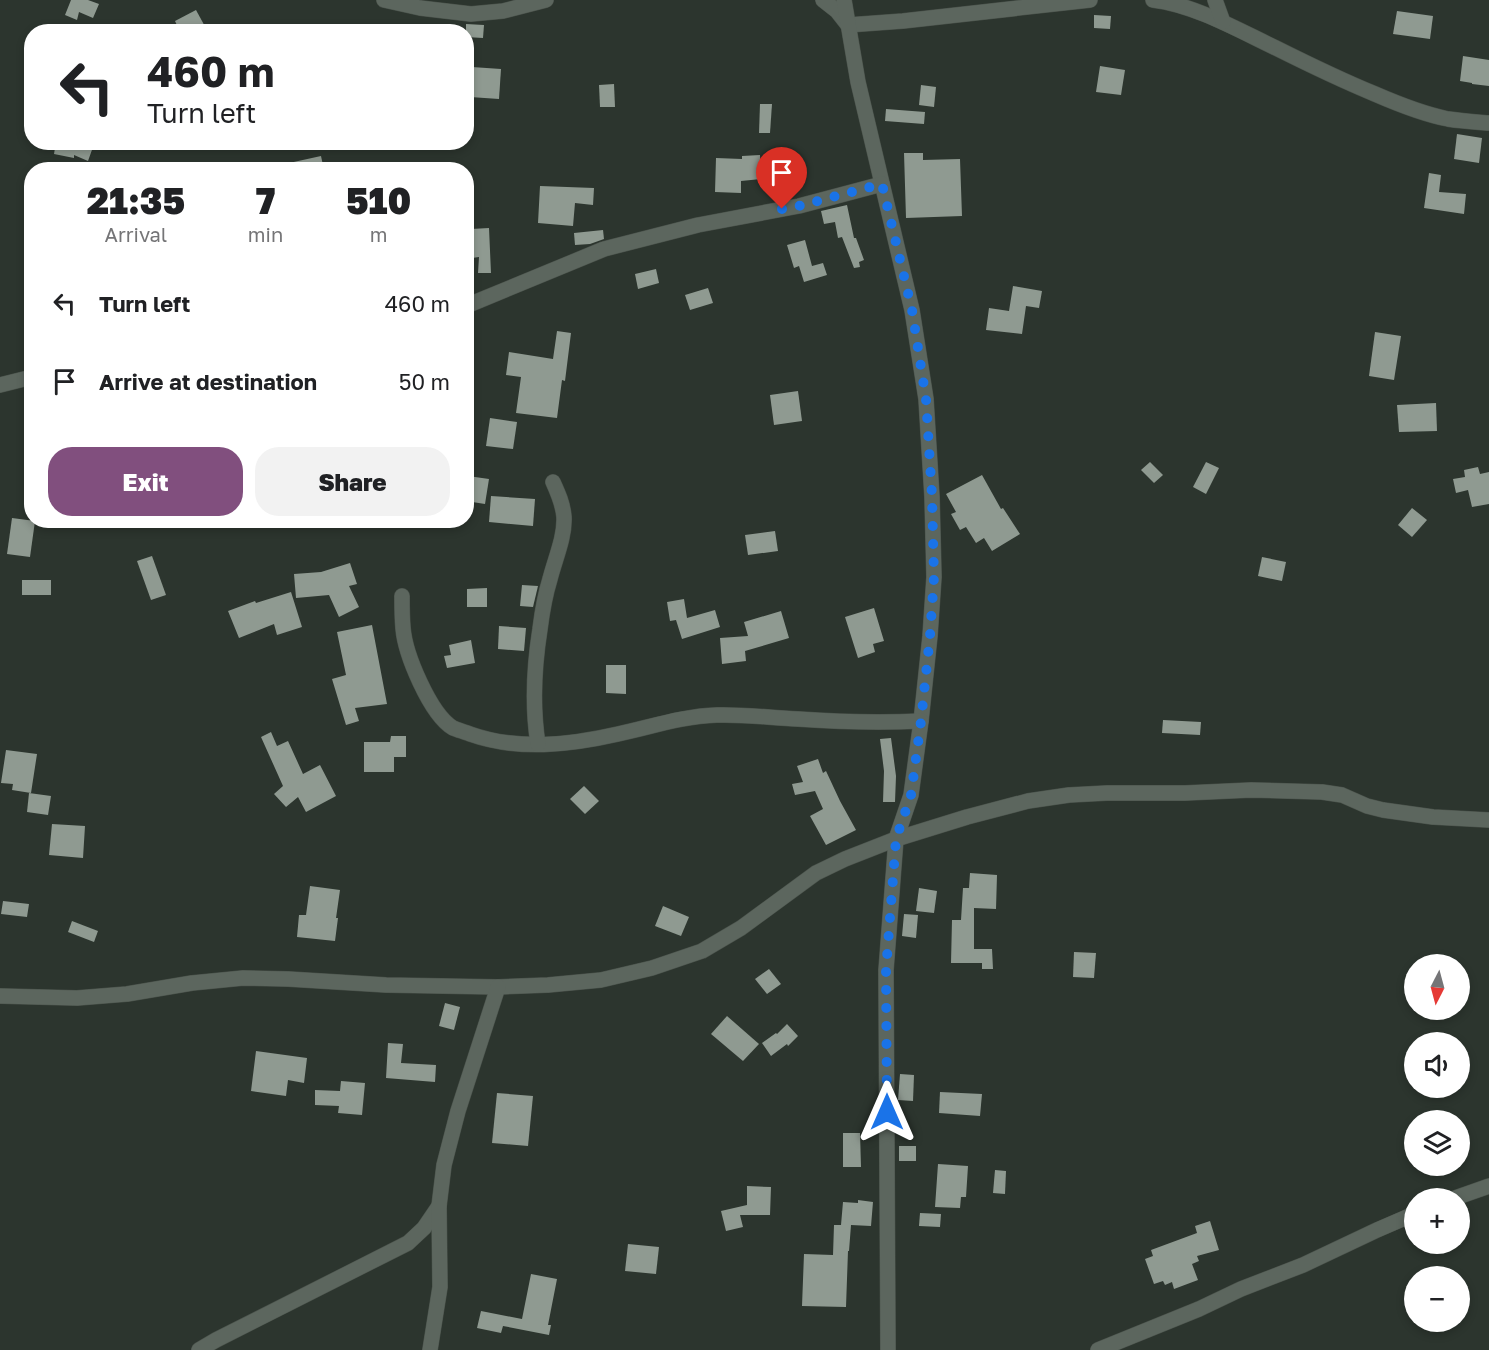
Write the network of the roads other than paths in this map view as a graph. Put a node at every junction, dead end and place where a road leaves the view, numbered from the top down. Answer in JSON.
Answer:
{"nodes":[{"id":1,"x":384,"y":0,"type":"edge"},
{"id":2,"x":546,"y":0,"type":"edge"},
{"id":3,"x":824,"y":0,"type":"edge"},
{"id":4,"x":844,"y":0,"type":"edge"},
{"id":5,"x":1090,"y":0,"type":"edge"},
{"id":6,"x":1153,"y":0,"type":"edge"},
{"id":7,"x":1198,"y":0,"type":"edge"},
{"id":8,"x":1215,"y":0,"type":"edge"},
{"id":9,"x":1183,"y":8,"type":"junction"},
{"id":10,"x":1223,"y":22,"type":"junction"},
{"id":11,"x":848,"y":25,"type":"junction"},
{"id":12,"x":1489,"y":123,"type":"edge"},
{"id":13,"x":882,"y":184,"type":"junction"},
{"id":14,"x":474,"y":303,"type":"edge"},
{"id":15,"x":24,"y":379,"type":"edge"},
{"id":16,"x":0,"y":385,"type":"edge"},
{"id":17,"x":553,"y":482,"type":"dead end"},
{"id":18,"x":402,"y":596,"type":"dead end"},
{"id":19,"x":921,"y":721,"type":"junction"},
{"id":20,"x":538,"y":744,"type":"junction"},
{"id":21,"x":1489,"y":820,"type":"edge"},
{"id":22,"x":896,"y":839,"type":"junction"},
{"id":23,"x":498,"y":987,"type":"junction"},
{"id":24,"x":0,"y":996,"type":"edge"},
{"id":25,"x":1489,"y":1186,"type":"edge"},
{"id":26,"x":1470,"y":1193,"type":"edge"},
{"id":27,"x":439,"y":1206,"type":"junction"},
{"id":28,"x":1404,"y":1218,"type":"edge"},
{"id":29,"x":199,"y":1350,"type":"edge"},
{"id":30,"x":430,"y":1350,"type":"edge"},
{"id":31,"x":888,"y":1350,"type":"edge"},
{"id":32,"x":1098,"y":1350,"type":"edge"}],
"edges":[{"from":1,"to":2,"type":"street"},
{"from":3,"to":11,"type":"street"},
{"from":4,"to":11,"type":"street"},
{"from":5,"to":11,"type":"street"},
{"from":6,"to":9,"type":"street"},
{"from":7,"to":9,"type":"street"},
{"from":8,"to":10,"type":"street"},
{"from":9,"to":10,"type":"street"},
{"from":10,"to":12,"type":"street"},
{"from":11,"to":13,"type":"street"},
{"from":13,"to":14,"type":"street"},
{"from":13,"to":19,"type":"street"},
{"from":15,"to":16,"type":"street"},
{"from":17,"to":20,"type":"street"},
{"from":18,"to":20,"type":"street"},
{"from":19,"to":20,"type":"street"},
{"from":19,"to":22,"type":"street"},
{"from":21,"to":22,"type":"street"},
{"from":22,"to":23,"type":"street"},
{"from":22,"to":31,"type":"street"},
{"from":23,"to":24,"type":"street"},
{"from":23,"to":27,"type":"street"},
{"from":25,"to":26,"type":"street"},
{"from":27,"to":29,"type":"street"},
{"from":27,"to":30,"type":"street"},
{"from":28,"to":32,"type":"street"}]}
